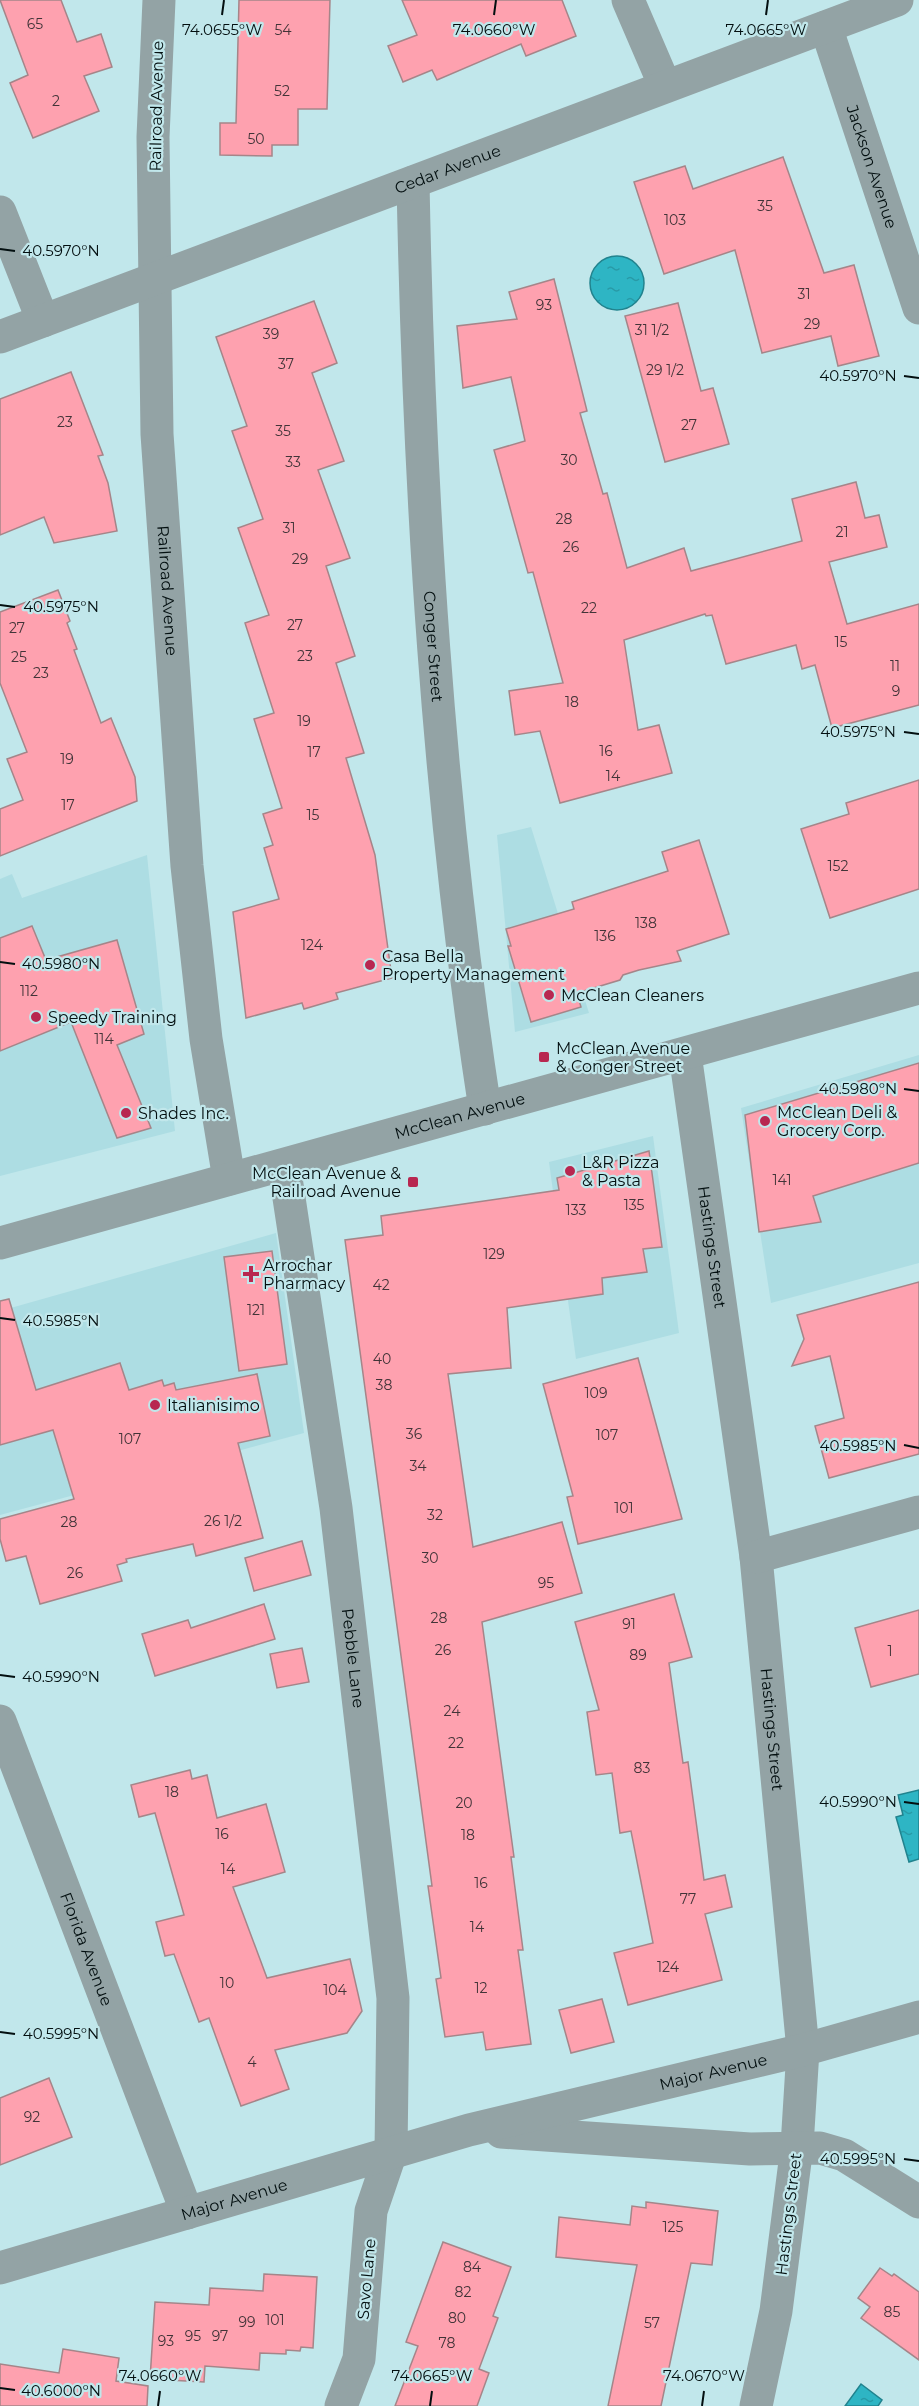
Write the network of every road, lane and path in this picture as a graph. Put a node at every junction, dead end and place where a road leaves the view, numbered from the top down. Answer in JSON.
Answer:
{"nodes":[{"id":1,"x":159,"y":0,"type":"edge"},
{"id":2,"x":628,"y":0,"type":"edge"},
{"id":3,"x":897,"y":0,"type":"edge"},
{"id":4,"x":826,"y":27,"type":"junction"},
{"id":5,"x":665,"y":86,"type":"junction"},
{"id":6,"x":413,"y":182,"type":"junction"},
{"id":7,"x":0,"y":212,"type":"edge"},
{"id":8,"x":156,"y":279,"type":"junction"},
{"id":9,"x":919,"y":308,"type":"edge"},
{"id":10,"x":43,"y":321,"type":"junction"},
{"id":11,"x":0,"y":337,"type":"edge"},
{"id":12,"x":919,"y":988,"type":"edge"},
{"id":13,"x":685,"y":1054,"type":"junction"},
{"id":14,"x":485,"y":1109,"type":"junction"},
{"id":15,"x":284,"y":1165,"type":"junction"},
{"id":16,"x":229,"y":1179,"type":"junction"},
{"id":17,"x":0,"y":1243,"type":"edge"},
{"id":18,"x":919,"y":1512,"type":"edge"},
{"id":19,"x":756,"y":1557,"type":"junction"},
{"id":20,"x":0,"y":1721,"type":"edge"},
{"id":21,"x":919,"y":2017,"type":"edge"},
{"id":22,"x":803,"y":2050,"type":"junction"},
{"id":23,"x":469,"y":2130,"type":"junction"},
{"id":24,"x":797,"y":2146,"type":"junction"},
{"id":25,"x":391,"y":2152,"type":"junction"},
{"id":26,"x":919,"y":2202,"type":"edge"},
{"id":27,"x":187,"y":2213,"type":"junction"},
{"id":28,"x":0,"y":2268,"type":"edge"},
{"id":29,"x":341,"y":2406,"type":"edge"},
{"id":30,"x":756,"y":2406,"type":"edge"}],
"edges":[{"from":1,"to":8,"type":"street","name":"Railroad Avenue"},
{"from":2,"to":5,"type":"street"},
{"from":3,"to":4,"type":"street","name":"Cedar Avenue"},
{"from":4,"to":5,"type":"street","name":"Cedar Avenue"},
{"from":4,"to":9,"type":"street","name":"Jackson Avenue"},
{"from":5,"to":6,"type":"street","name":"Cedar Avenue"},
{"from":6,"to":8,"type":"street","name":"Cedar Avenue"},
{"from":6,"to":14,"type":"street","name":"Conger Street"},
{"from":7,"to":10,"type":"street"},
{"from":8,"to":10,"type":"street","name":"Cedar Avenue"},
{"from":8,"to":16,"type":"street","name":"Railroad Avenue"},
{"from":10,"to":11,"type":"street","name":"Cedar Avenue"},
{"from":12,"to":13,"type":"street","name":"McClean Avenue"},
{"from":13,"to":14,"type":"street","name":"McClean Avenue"},
{"from":13,"to":19,"type":"street","name":"Hastings Street"},
{"from":14,"to":15,"type":"street","name":"McClean Avenue"},
{"from":15,"to":16,"type":"street","name":"McClean Avenue"},
{"from":15,"to":25,"type":"street","name":"Pebble Lane"},
{"from":16,"to":17,"type":"street","name":"McClean Avenue"},
{"from":18,"to":19,"type":"street"},
{"from":19,"to":22,"type":"street","name":"Hastings Street"},
{"from":20,"to":27,"type":"street","name":"Florida Avenue"},
{"from":21,"to":22,"type":"street","name":"Major Avenue"},
{"from":22,"to":23,"type":"street","name":"Major Avenue"},
{"from":22,"to":24,"type":"street","name":"Hastings Street"},
{"from":23,"to":24,"type":"street","name":"Major Avenue"},
{"from":23,"to":25,"type":"street","name":"Major Avenue"},
{"from":24,"to":26,"type":"street","name":"Major Avenue"},
{"from":24,"to":30,"type":"street","name":"Hastings Street"},
{"from":25,"to":27,"type":"street","name":"Major Avenue"},
{"from":25,"to":29,"type":"street","name":"Savo Lane"},
{"from":27,"to":28,"type":"street","name":"Major Avenue"}]}
